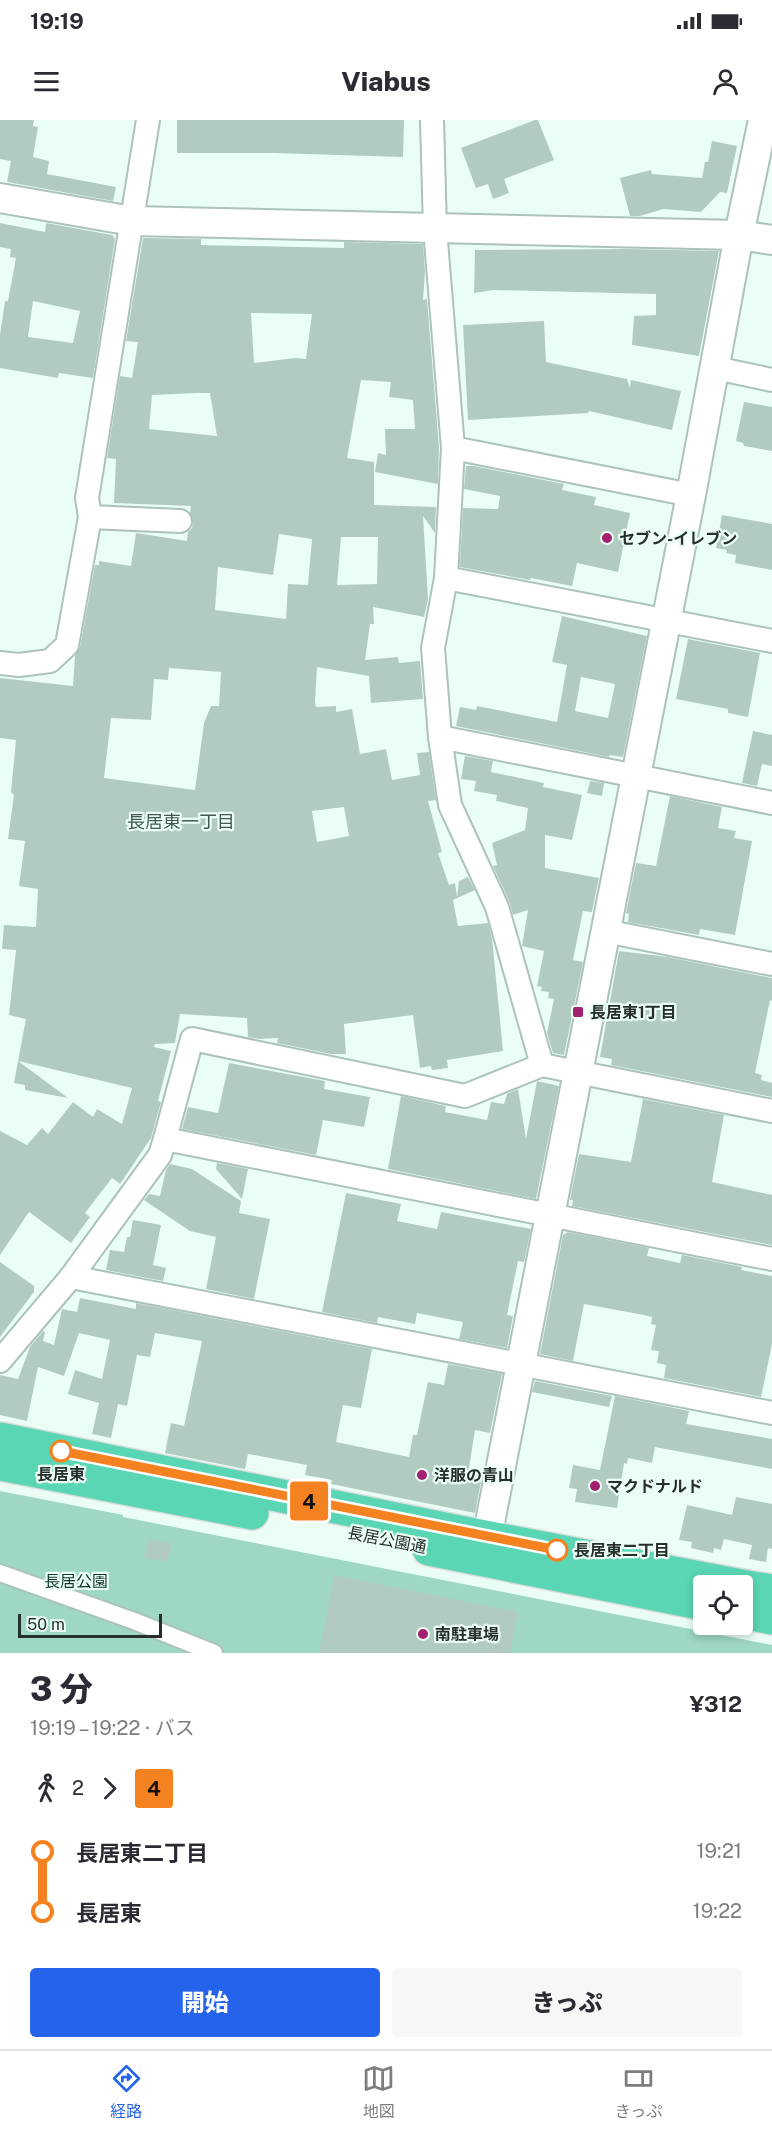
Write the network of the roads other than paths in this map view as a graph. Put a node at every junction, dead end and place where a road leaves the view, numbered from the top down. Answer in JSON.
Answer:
{"nodes":[{"id":1,"x":148,"y":120,"type":"edge"},
{"id":2,"x":432,"y":120,"type":"edge"},
{"id":3,"x":763,"y":120,"type":"edge"},
{"id":4,"x":0,"y":198,"type":"edge"},
{"id":5,"x":132,"y":221,"type":"junction"},
{"id":6,"x":435,"y":229,"type":"junction"},
{"id":7,"x":739,"y":235,"type":"junction"},
{"id":8,"x":772,"y":240,"type":"edge"},
{"id":9,"x":715,"y":368,"type":"junction"},
{"id":10,"x":772,"y":380,"type":"edge"},
{"id":11,"x":453,"y":448,"type":"junction"},
{"id":12,"x":691,"y":495,"type":"junction"},
{"id":13,"x":90,"y":518,"type":"junction"},
{"id":14,"x":180,"y":521,"type":"dead end"},
{"id":15,"x":446,"y":578,"type":"junction"},
{"id":16,"x":666,"y":620,"type":"junction"},
{"id":17,"x":772,"y":641,"type":"edge"},
{"id":18,"x":0,"y":663,"type":"edge"},
{"id":19,"x":440,"y":737,"type":"junction"},
{"id":20,"x":636,"y":776,"type":"junction"},
{"id":21,"x":772,"y":803,"type":"edge"},
{"id":22,"x":605,"y":932,"type":"junction"},
{"id":23,"x":772,"y":964,"type":"edge"},
{"id":24,"x":542,"y":1065,"type":"junction"},
{"id":25,"x":578,"y":1072,"type":"junction"},
{"id":26,"x":772,"y":1111,"type":"edge"},
{"id":27,"x":165,"y":1139,"type":"junction"},
{"id":28,"x":551,"y":1215,"type":"junction"},
{"id":29,"x":772,"y":1259,"type":"edge"},
{"id":30,"x":71,"y":1276,"type":"junction"},
{"id":31,"x":0,"y":1360,"type":"edge"},
{"id":32,"x":520,"y":1364,"type":"junction"},
{"id":33,"x":772,"y":1413,"type":"edge"},
{"id":34,"x":0,"y":1439,"type":"edge"},
{"id":35,"x":0,"y":1464,"type":"edge"},
{"id":36,"x":485,"y":1548,"type":"junction"},
{"id":37,"x":0,"y":1573,"type":"edge"},
{"id":38,"x":693,"y":1579,"type":"edge"},
{"id":39,"x":753,"y":1588,"type":"edge"},
{"id":40,"x":772,"y":1591,"type":"edge"},
{"id":41,"x":693,"y":1601,"type":"edge"},
{"id":42,"x":753,"y":1614,"type":"edge"},
{"id":43,"x":772,"y":1618,"type":"edge"},
{"id":44,"x":214,"y":1653,"type":"edge"}],
"edges":[{"from":1,"to":5,"type":"street"},
{"from":2,"to":6,"type":"street"},
{"from":3,"to":7,"type":"street"},
{"from":4,"to":5,"type":"street"},
{"from":5,"to":6,"type":"street"},
{"from":5,"to":13,"type":"street"},
{"from":6,"to":7,"type":"street"},
{"from":6,"to":11,"type":"street"},
{"from":7,"to":8,"type":"street"},
{"from":7,"to":9,"type":"street"},
{"from":9,"to":10,"type":"street"},
{"from":9,"to":12,"type":"street"},
{"from":11,"to":12,"type":"street"},
{"from":11,"to":15,"type":"street"},
{"from":12,"to":16,"type":"street"},
{"from":13,"to":14,"type":"street"},
{"from":13,"to":18,"type":"street"},
{"from":15,"to":16,"type":"street"},
{"from":15,"to":19,"type":"street"},
{"from":16,"to":17,"type":"street"},
{"from":16,"to":20,"type":"street"},
{"from":19,"to":20,"type":"street"},
{"from":19,"to":24,"type":"street"},
{"from":20,"to":21,"type":"street"},
{"from":20,"to":22,"type":"street"},
{"from":22,"to":23,"type":"street"},
{"from":22,"to":25,"type":"street"},
{"from":24,"to":25,"type":"street"},
{"from":24,"to":27,"type":"street"},
{"from":25,"to":26,"type":"street"},
{"from":25,"to":28,"type":"street"},
{"from":27,"to":28,"type":"street"},
{"from":27,"to":30,"type":"street"},
{"from":28,"to":29,"type":"street"},
{"from":28,"to":32,"type":"street"},
{"from":30,"to":31,"type":"street"},
{"from":30,"to":32,"type":"street"},
{"from":32,"to":33,"type":"street"},
{"from":32,"to":36,"type":"street"},
{"from":34,"to":36,"type":"highway","name":"長居公園通"},
{"from":35,"to":36,"type":"highway","name":"長居公園通"},
{"from":36,"to":38,"type":"highway","name":"長居公園通"},
{"from":36,"to":41,"type":"highway","name":"長居公園通"},
{"from":37,"to":44,"type":"street"},
{"from":39,"to":40,"type":"highway","name":"長居公園通"},
{"from":42,"to":43,"type":"highway"}]}
